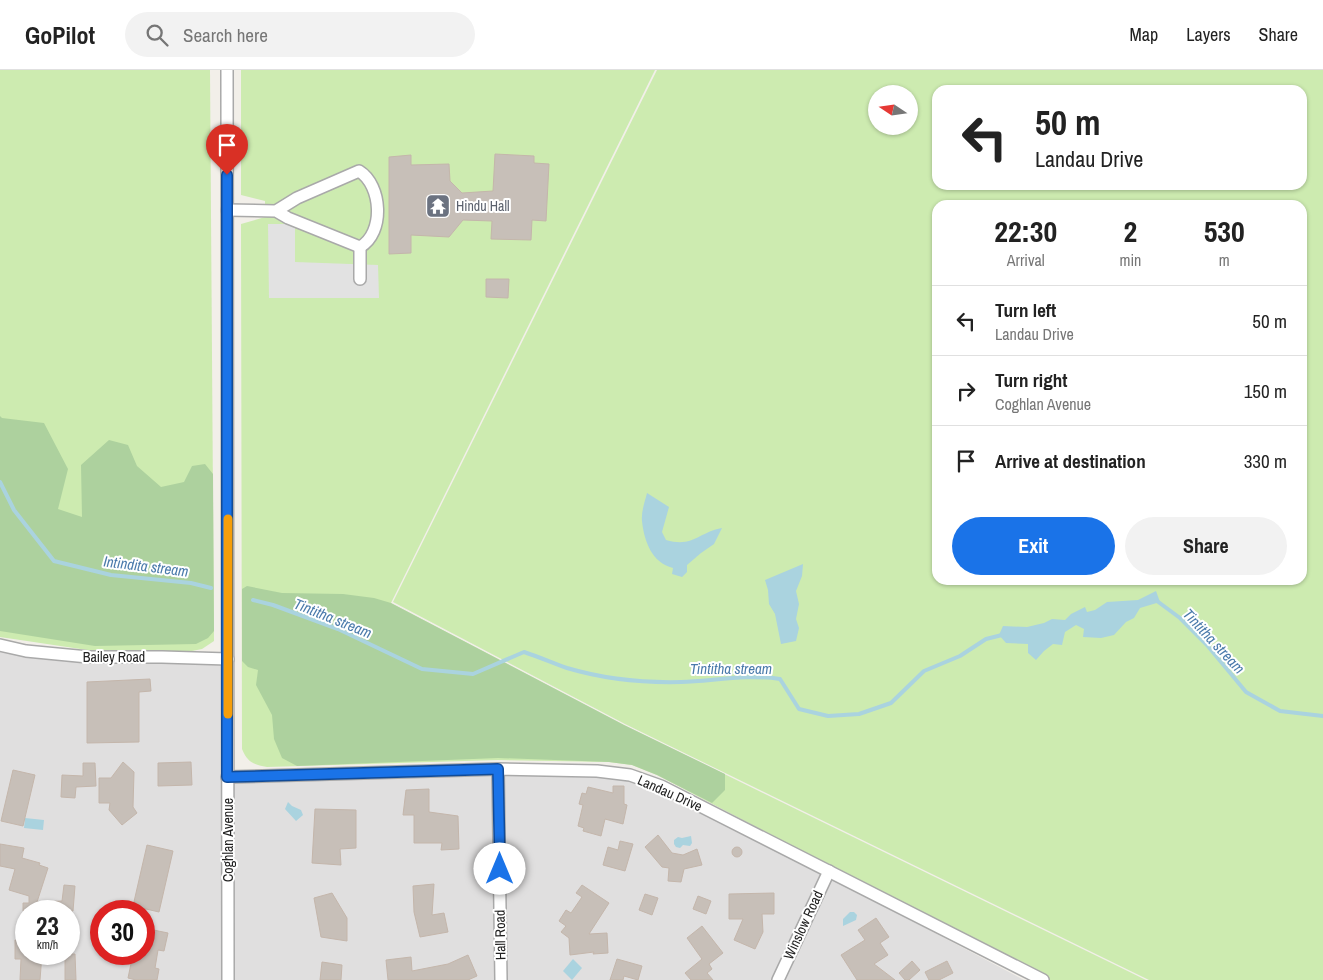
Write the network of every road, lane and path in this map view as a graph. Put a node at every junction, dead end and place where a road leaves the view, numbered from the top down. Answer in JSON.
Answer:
{"nodes":[{"id":1,"x":227,"y":70,"type":"edge"},
{"id":2,"x":227,"y":210,"type":"junction"},
{"id":3,"x":276,"y":211,"type":"junction"},
{"id":4,"x":360,"y":247,"type":"junction"},
{"id":5,"x":360,"y":279,"type":"dead end"},
{"id":6,"x":0,"y":645,"type":"edge"},
{"id":7,"x":228,"y":659,"type":"junction"},
{"id":8,"x":498,"y":769,"type":"junction"},
{"id":9,"x":227,"y":777,"type":"junction"},
{"id":10,"x":829,"y":871,"type":"junction"},
{"id":11,"x":228,"y":980,"type":"edge"},
{"id":12,"x":501,"y":980,"type":"edge"},
{"id":13,"x":778,"y":980,"type":"edge"},
{"id":14,"x":1043,"y":980,"type":"edge"}],
"edges":[{"from":1,"to":2,"type":"street","name":"Coghlan Avenue"},
{"from":2,"to":3,"type":"street"},
{"from":2,"to":7,"type":"street","name":"Coghlan Avenue"},
{"from":3,"to":4,"type":"street"},
{"from":3,"to":4,"type":"street"},
{"from":4,"to":5,"type":"street"},
{"from":6,"to":7,"type":"street","name":"Bailey Road"},
{"from":7,"to":9,"type":"street","name":"Coghlan Avenue"},
{"from":8,"to":9,"type":"street","name":"Landau Drive"},
{"from":8,"to":10,"type":"street","name":"Landau Drive"},
{"from":8,"to":12,"type":"street","name":"Hall Road"},
{"from":9,"to":11,"type":"street","name":"Coghlan Avenue"},
{"from":10,"to":13,"type":"street","name":"Winslow Road"},
{"from":10,"to":14,"type":"street","name":"Landau Drive"}]}
